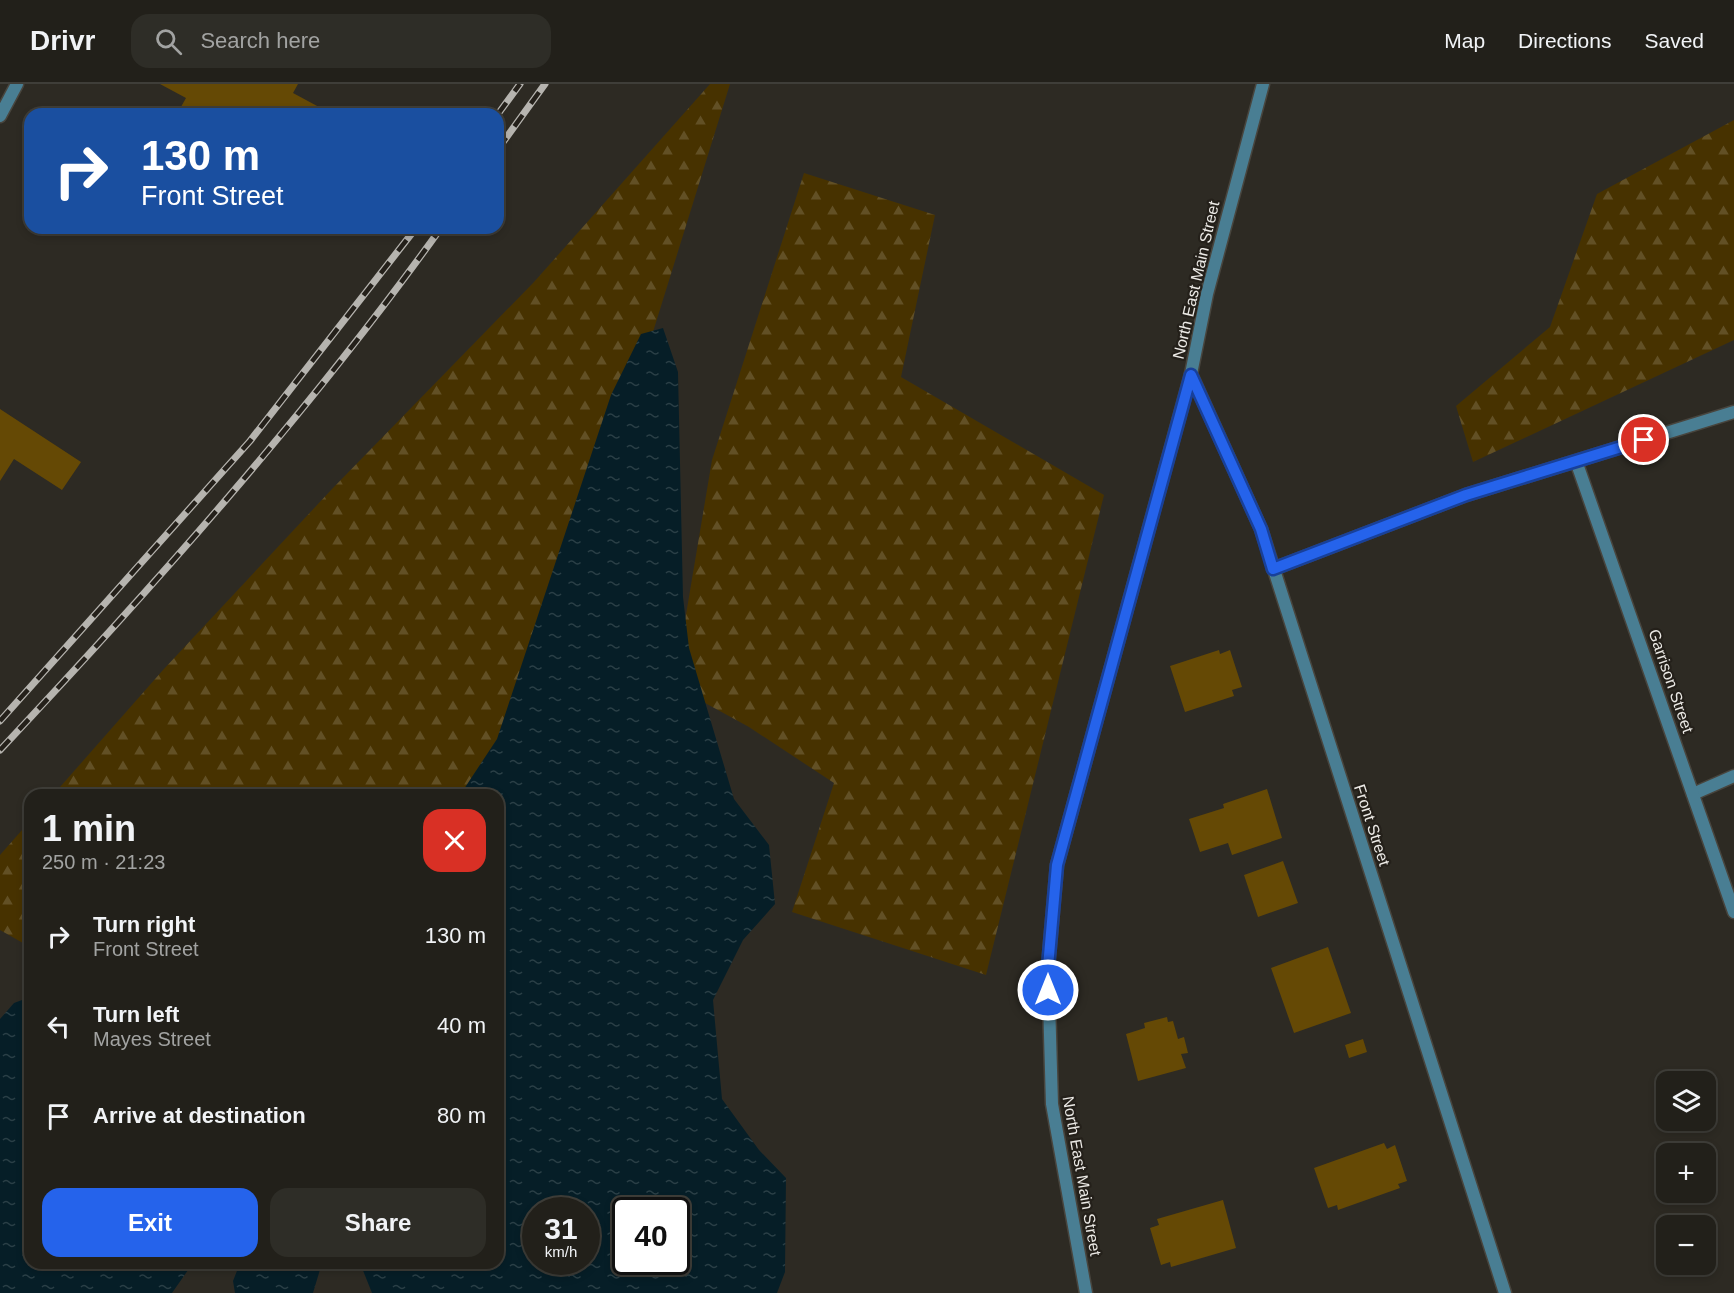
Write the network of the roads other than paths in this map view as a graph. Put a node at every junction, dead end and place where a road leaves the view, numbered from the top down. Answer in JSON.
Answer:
{"nodes":[{"id":1,"x":17,"y":84,"type":"edge"},
{"id":2,"x":1263,"y":84,"type":"edge"},
{"id":3,"x":0,"y":115,"type":"edge"},
{"id":4,"x":1191,"y":375,"type":"junction"},
{"id":5,"x":1734,"y":412,"type":"edge"},
{"id":6,"x":1576,"y":461,"type":"junction"},
{"id":7,"x":1273,"y":569,"type":"junction"},
{"id":8,"x":1734,"y":776,"type":"edge"},
{"id":9,"x":1693,"y":794,"type":"junction"},
{"id":10,"x":1734,"y":912,"type":"edge"},
{"id":11,"x":1086,"y":1293,"type":"edge"},
{"id":12,"x":1505,"y":1293,"type":"edge"}],
"edges":[{"from":1,"to":3,"type":"street"},
{"from":2,"to":4,"type":"street","name":"North East Main Street"},
{"from":4,"to":7,"type":"street","name":"Front Street"},
{"from":4,"to":11,"type":"street","name":"North East Main Street"},
{"from":5,"to":6,"type":"street"},
{"from":6,"to":7,"type":"street"},
{"from":6,"to":9,"type":"street","name":"Garrison Street"},
{"from":7,"to":12,"type":"street","name":"Front Street"},
{"from":8,"to":9,"type":"street"},
{"from":9,"to":10,"type":"street","name":"Garrison Street"}]}
